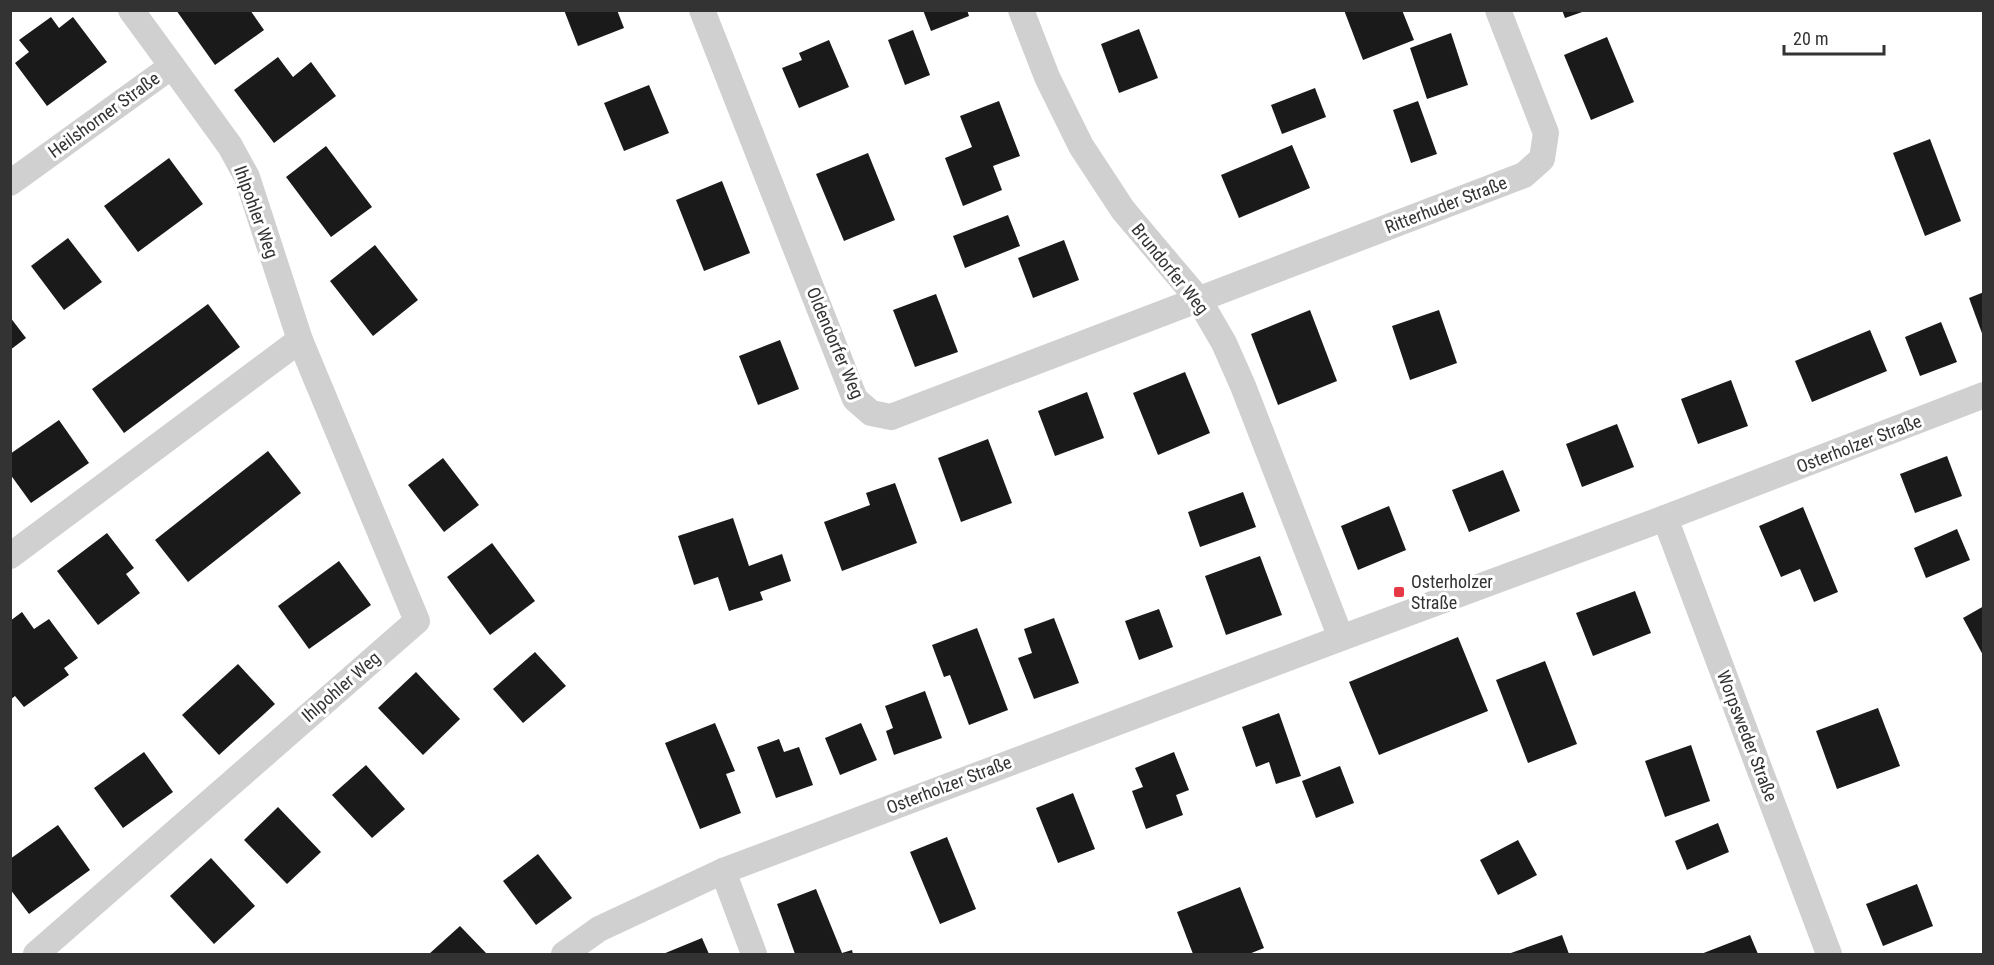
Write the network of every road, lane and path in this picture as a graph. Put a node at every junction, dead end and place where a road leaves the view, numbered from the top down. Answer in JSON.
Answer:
{"nodes":[{"id":1,"x":131,"y":10,"type":"edge"},
{"id":2,"x":702,"y":10,"type":"edge"},
{"id":3,"x":1021,"y":10,"type":"edge"},
{"id":4,"x":1498,"y":10,"type":"edge"},
{"id":5,"x":172,"y":66,"type":"junction"},
{"id":6,"x":10,"y":183,"type":"edge"},
{"id":7,"x":1199,"y":300,"type":"junction"},
{"id":8,"x":300,"y":340,"type":"junction"},
{"id":9,"x":1983,"y":396,"type":"edge"},
{"id":10,"x":1665,"y":518,"type":"junction"},
{"id":11,"x":10,"y":556,"type":"edge"},
{"id":12,"x":1341,"y":638,"type":"junction"},
{"id":13,"x":723,"y":871,"type":"junction"},
{"id":14,"x":36,"y":954,"type":"edge"},
{"id":15,"x":564,"y":954,"type":"edge"},
{"id":16,"x":754,"y":954,"type":"edge"},
{"id":17,"x":1829,"y":954,"type":"edge"}],
"edges":[{"from":1,"to":5,"type":"street","name":"Heilshorner Straße"},
{"from":2,"to":7,"type":"street","name":"Oldendorfer Weg"},
{"from":3,"to":7,"type":"street","name":"Brundorfer Weg"},
{"from":4,"to":7,"type":"street","name":"Ritterhuder Straße"},
{"from":5,"to":6,"type":"street","name":"Heilshorner Straße"},
{"from":5,"to":8,"type":"street","name":"Ihlpohler Weg"},
{"from":7,"to":12,"type":"street","name":"Brundorfer Weg"},
{"from":8,"to":11,"type":"street"},
{"from":8,"to":14,"type":"street","name":"Ihlpohler Weg"},
{"from":9,"to":10,"type":"street","name":"Osterholzer Straße"},
{"from":10,"to":12,"type":"street","name":"Osterholzer Straße"},
{"from":10,"to":17,"type":"street","name":"Worpsweder Straße"},
{"from":12,"to":13,"type":"street","name":"Osterholzer Straße"},
{"from":13,"to":15,"type":"street","name":"Osterholzer Straße"},
{"from":13,"to":16,"type":"street"}]}
